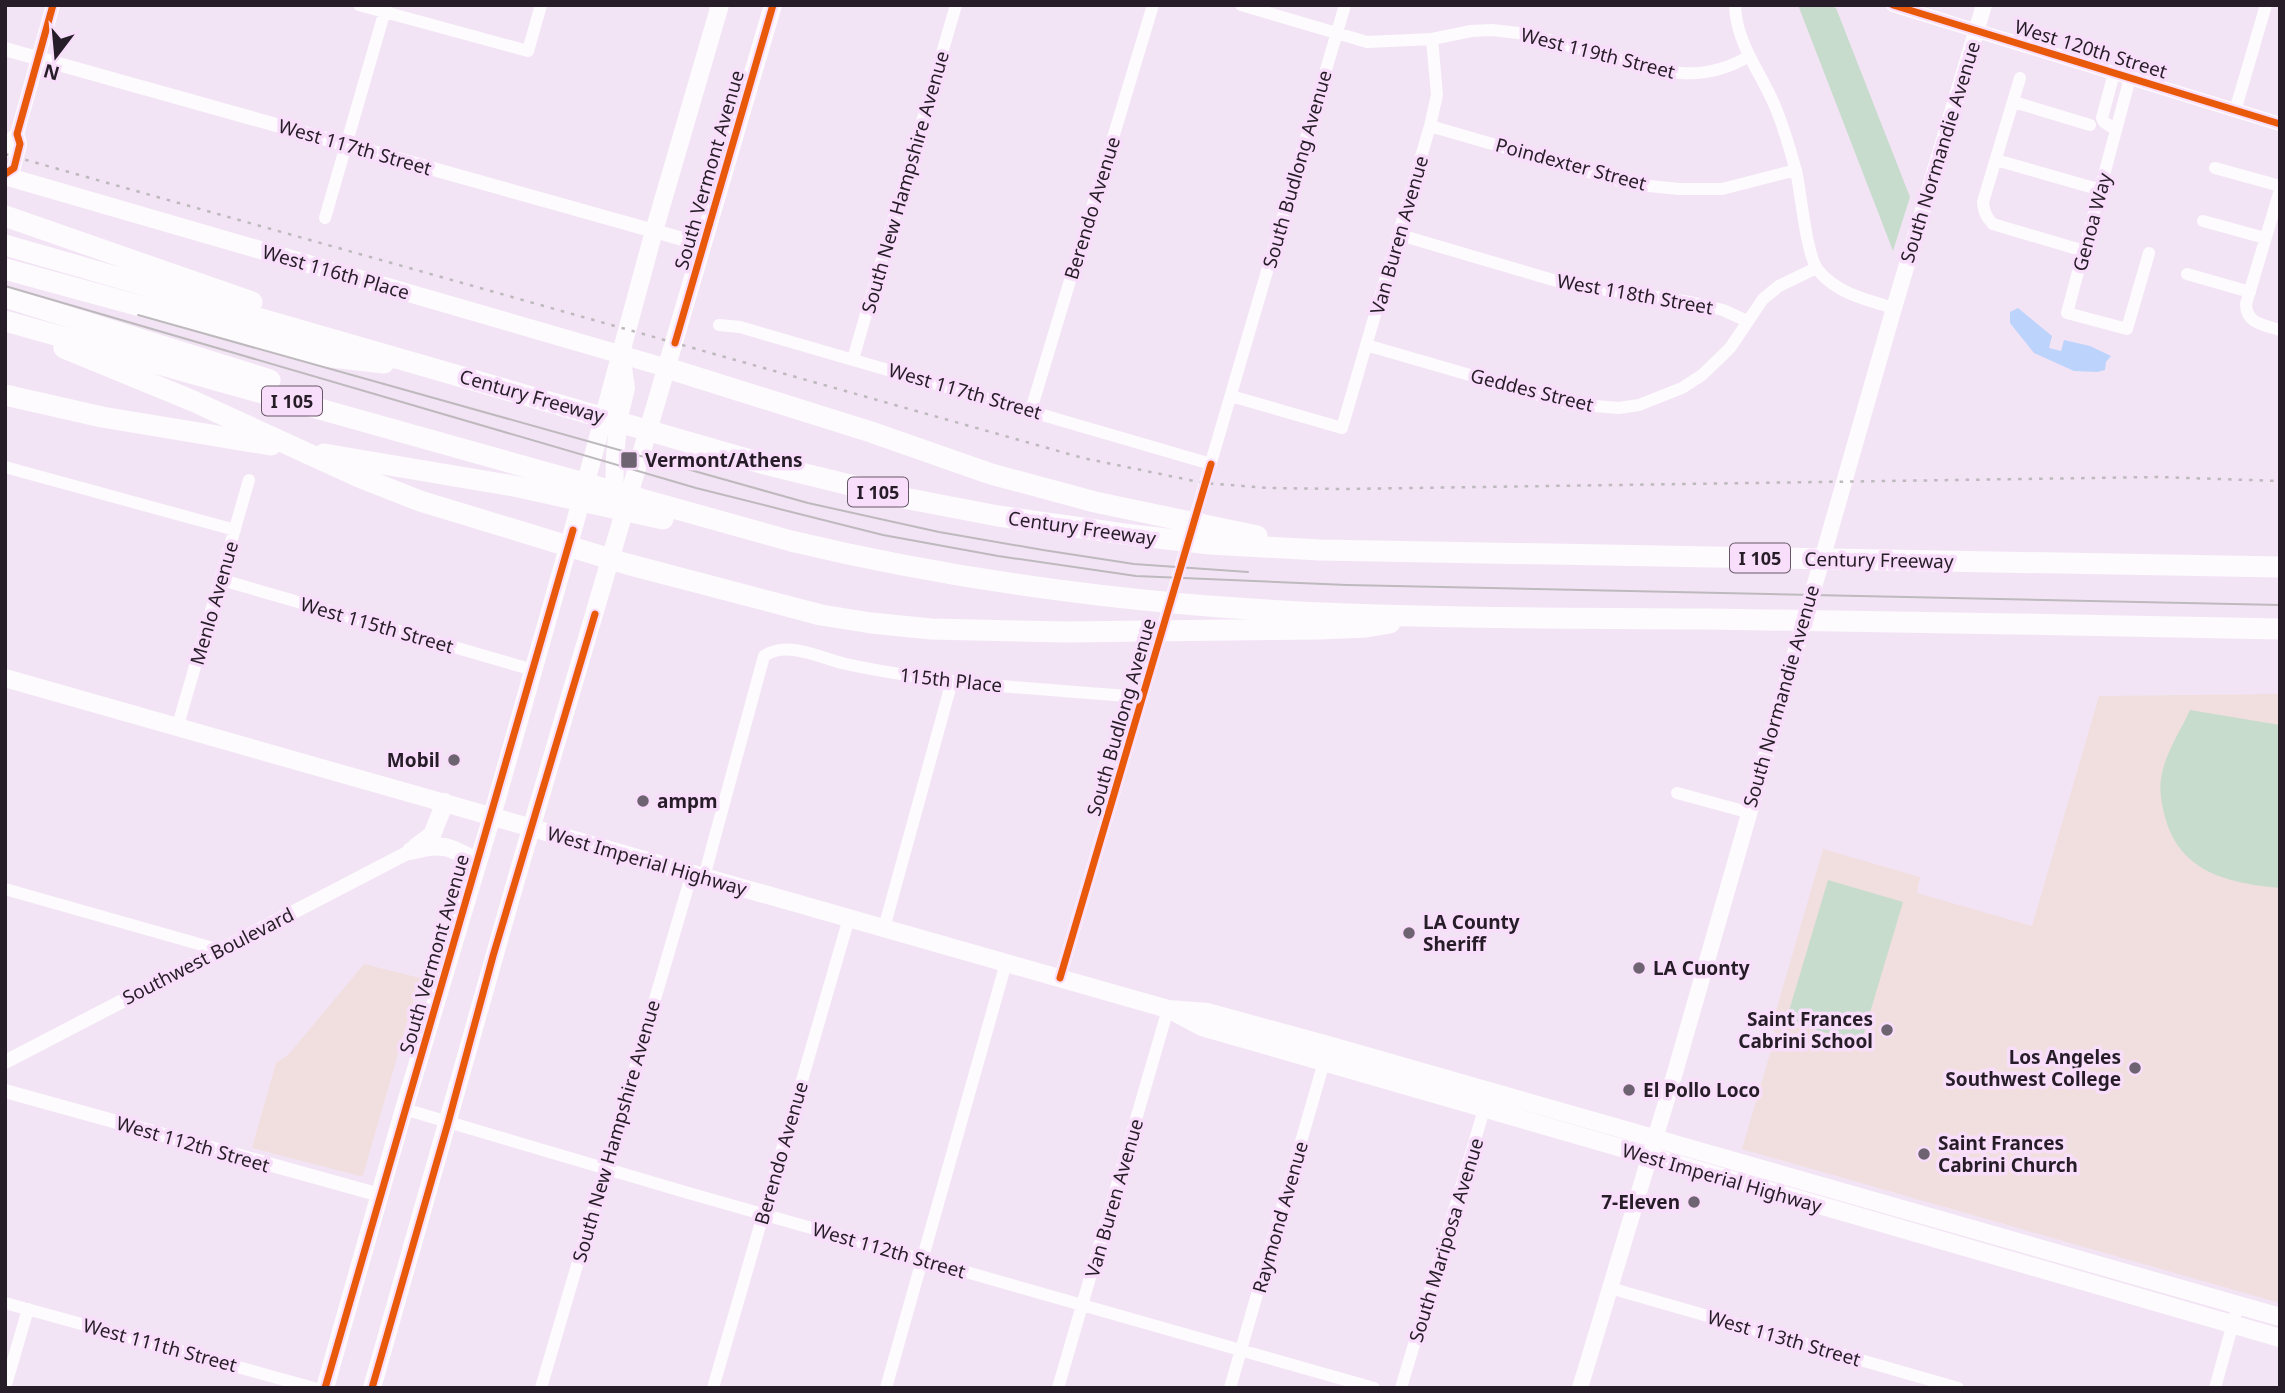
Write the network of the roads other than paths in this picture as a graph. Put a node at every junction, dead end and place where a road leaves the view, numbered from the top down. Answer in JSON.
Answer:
{"nodes":[{"id":1,"x":52,"y":5,"type":"edge"},
{"id":2,"x":359,"y":5,"type":"edge"},
{"id":3,"x":541,"y":5,"type":"edge"},
{"id":4,"x":720,"y":5,"type":"edge"},
{"id":5,"x":773,"y":5,"type":"edge"},
{"id":6,"x":956,"y":5,"type":"edge"},
{"id":7,"x":1153,"y":5,"type":"edge"},
{"id":8,"x":1241,"y":5,"type":"edge"},
{"id":9,"x":1345,"y":5,"type":"edge"},
{"id":10,"x":1735,"y":5,"type":"edge"},
{"id":11,"x":1893,"y":5,"type":"edge"},
{"id":12,"x":1984,"y":5,"type":"edge"},
{"id":13,"x":2266,"y":5,"type":"edge"},
{"id":14,"x":385,"y":9,"type":"edge"},
{"id":15,"x":1976,"y":30,"type":"junction"},
{"id":16,"x":1337,"y":34,"type":"junction"},
{"id":17,"x":1432,"y":39,"type":"junction"},
{"id":18,"x":5,"y":49,"type":"edge"},
{"id":19,"x":1749,"y":56,"type":"junction"},
{"id":20,"x":37,"y":58,"type":"junction"},
{"id":21,"x":2114,"y":73,"type":"junction"},
{"id":22,"x":2020,"y":78,"type":"dead end"},
{"id":23,"x":2130,"y":78,"type":"junction"},
{"id":24,"x":2014,"y":102,"type":"junction"},
{"id":25,"x":2235,"y":111,"type":"junction"},
{"id":26,"x":2280,"y":124,"type":"edge"},
{"id":27,"x":2090,"y":125,"type":"dead end"},
{"id":28,"x":1430,"y":126,"type":"junction"},
{"id":29,"x":2116,"y":130,"type":"junction"},
{"id":30,"x":17,"y":135,"type":"junction"},
{"id":31,"x":345,"y":144,"type":"junction"},
{"id":32,"x":5,"y":151,"type":"edge"},
{"id":33,"x":1996,"y":160,"type":"junction"},
{"id":34,"x":2215,"y":167,"type":"dead end"},
{"id":35,"x":1796,"y":170,"type":"junction"},
{"id":36,"x":5,"y":175,"type":"edge"},
{"id":37,"x":2280,"y":188,"type":"edge"},
{"id":38,"x":2101,"y":190,"type":"junction"},
{"id":39,"x":326,"y":218,"type":"dead end"},
{"id":40,"x":13,"y":219,"type":"edge"},
{"id":41,"x":2203,"y":221,"type":"dead end"},
{"id":42,"x":654,"y":231,"type":"junction"},
{"id":43,"x":1400,"y":235,"type":"junction"},
{"id":44,"x":2265,"y":238,"type":"junction"},
{"id":45,"x":704,"y":246,"type":"junction"},
{"id":46,"x":15,"y":248,"type":"edge"},
{"id":47,"x":2084,"y":251,"type":"junction"},
{"id":48,"x":2149,"y":253,"type":"dead end"},
{"id":49,"x":1816,"y":268,"type":"junction"},
{"id":50,"x":5,"y":269,"type":"edge"},
{"id":51,"x":2187,"y":274,"type":"dead end"},
{"id":52,"x":2250,"y":292,"type":"junction"},
{"id":53,"x":10,"y":299,"type":"edge"},
{"id":54,"x":1894,"y":308,"type":"junction"},
{"id":55,"x":7,"y":321,"type":"edge"},
{"id":56,"x":1747,"y":321,"type":"junction"},
{"id":57,"x":719,"y":325,"type":"dead end"},
{"id":58,"x":2280,"y":330,"type":"edge"},
{"id":59,"x":1367,"y":345,"type":"junction"},
{"id":60,"x":375,"y":350,"type":"junction"},
{"id":61,"x":620,"y":354,"type":"junction"},
{"id":62,"x":853,"y":359,"type":"junction"},
{"id":63,"x":667,"y":368,"type":"junction"},
{"id":64,"x":448,"y":372,"type":"junction"},
{"id":65,"x":620,"y":380,"type":"junction"},
{"id":66,"x":5,"y":395,"type":"edge"},
{"id":67,"x":1231,"y":396,"type":"junction"},
{"id":68,"x":1031,"y":410,"type":"junction"},
{"id":69,"x":1211,"y":464,"type":"junction"},
{"id":70,"x":5,"y":467,"type":"edge"},
{"id":71,"x":249,"y":480,"type":"dead end"},
{"id":72,"x":575,"y":480,"type":"junction"},
{"id":73,"x":235,"y":530,"type":"junction"},
{"id":74,"x":571,"y":538,"type":"junction"},
{"id":75,"x":613,"y":546,"type":"junction"},
{"id":76,"x":1320,"y":550,"type":"junction"},
{"id":77,"x":2280,"y":568,"type":"edge"},
{"id":78,"x":919,"y":569,"type":"junction"},
{"id":79,"x":222,"y":580,"type":"junction"},
{"id":80,"x":1436,"y":615,"type":"junction"},
{"id":81,"x":2280,"y":629,"type":"edge"},
{"id":82,"x":764,"y":656,"type":"joint"},
{"id":83,"x":533,"y":670,"type":"junction"},
{"id":84,"x":5,"y":678,"type":"edge"},
{"id":85,"x":952,"y":681,"type":"junction"},
{"id":86,"x":1142,"y":697,"type":"junction"},
{"id":87,"x":178,"y":725,"type":"junction"},
{"id":88,"x":1677,"y":793,"type":"dead end"},
{"id":89,"x":445,"y":802,"type":"junction"},
{"id":90,"x":1748,"y":812,"type":"junction"},
{"id":91,"x":492,"y":816,"type":"junction"},
{"id":92,"x":531,"y":827,"type":"junction"},
{"id":93,"x":411,"y":851,"type":"junction"},
{"id":94,"x":477,"y":862,"type":"junction"},
{"id":95,"x":698,"y":875,"type":"junction"},
{"id":96,"x":5,"y":889,"type":"edge"},
{"id":97,"x":849,"y":918,"type":"junction"},
{"id":98,"x":884,"y":928,"type":"junction"},
{"id":99,"x":220,"y":950,"type":"junction"},
{"id":100,"x":1006,"y":963,"type":"junction"},
{"id":101,"x":1060,"y":978,"type":"junction"},
{"id":102,"x":1168,"y":1009,"type":"junction"},
{"id":103,"x":1202,"y":1027,"type":"junction"},
{"id":104,"x":1302,"y":1038,"type":"junction"},
{"id":105,"x":1326,"y":1054,"type":"junction"},
{"id":106,"x":5,"y":1062,"type":"edge"},
{"id":107,"x":5,"y":1091,"type":"edge"},
{"id":108,"x":1489,"y":1092,"type":"junction"},
{"id":109,"x":404,"y":1109,"type":"junction"},
{"id":110,"x":1484,"y":1110,"type":"junction"},
{"id":111,"x":448,"y":1123,"type":"junction"},
{"id":112,"x":1652,"y":1149,"type":"junction"},
{"id":113,"x":606,"y":1169,"type":"junction"},
{"id":114,"x":380,"y":1195,"type":"junction"},
{"id":115,"x":764,"y":1214,"type":"junction"},
{"id":116,"x":924,"y":1259,"type":"junction"},
{"id":117,"x":1610,"y":1288,"type":"junction"},
{"id":118,"x":5,"y":1303,"type":"edge"},
{"id":119,"x":1083,"y":1305,"type":"junction"},
{"id":120,"x":2238,"y":1305,"type":"junction"},
{"id":121,"x":28,"y":1309,"type":"junction"},
{"id":122,"x":2280,"y":1317,"type":"edge"},
{"id":123,"x":2234,"y":1325,"type":"junction"},
{"id":124,"x":2280,"y":1338,"type":"edge"},
{"id":125,"x":1241,"y":1350,"type":"junction"},
{"id":126,"x":5,"y":1388,"type":"edge"},
{"id":127,"x":314,"y":1388,"type":"edge"},
{"id":128,"x":325,"y":1388,"type":"edge"},
{"id":129,"x":372,"y":1388,"type":"edge"},
{"id":130,"x":541,"y":1388,"type":"edge"},
{"id":131,"x":713,"y":1388,"type":"edge"},
{"id":132,"x":886,"y":1388,"type":"edge"},
{"id":133,"x":1058,"y":1388,"type":"edge"},
{"id":134,"x":1230,"y":1388,"type":"edge"},
{"id":135,"x":1374,"y":1388,"type":"edge"},
{"id":136,"x":1401,"y":1388,"type":"edge"},
{"id":137,"x":1580,"y":1388,"type":"edge"},
{"id":138,"x":1958,"y":1388,"type":"edge"},
{"id":139,"x":2216,"y":1388,"type":"edge"}],
"edges":[{"from":1,"to":20,"type":"street"},
{"from":2,"to":14,"type":"street"},
{"from":3,"to":14,"type":"street"},
{"from":4,"to":42,"type":"main road","name":"South Vermont Avenue"},
{"from":5,"to":45,"type":"main road","name":"South Vermont Avenue"},
{"from":6,"to":62,"type":"street","name":"South New Hampshire Avenue"},
{"from":7,"to":68,"type":"street","name":"Berendo Avenue"},
{"from":8,"to":16,"type":"street","name":"West 119th Street"},
{"from":9,"to":16,"type":"street","name":"South Budlong Avenue"},
{"from":10,"to":19,"type":"street"},
{"from":11,"to":15,"type":"street","name":"West 120th Street"},
{"from":12,"to":15,"type":"main road","name":"South Normandie Avenue"},
{"from":13,"to":25,"type":"street"},
{"from":14,"to":31,"type":"street"},
{"from":15,"to":21,"type":"street","name":"West 120th Street"},
{"from":15,"to":54,"type":"main road","name":"South Normandie Avenue"},
{"from":16,"to":17,"type":"street","name":"West 119th Street"},
{"from":16,"to":67,"type":"street","name":"South Budlong Avenue"},
{"from":17,"to":19,"type":"street","name":"West 119th Street"},
{"from":17,"to":28,"type":"street","name":"Van Buren Avenue"},
{"from":18,"to":20,"type":"street","name":"West 117th Street"},
{"from":19,"to":35,"type":"street"},
{"from":20,"to":30,"type":"street"},
{"from":20,"to":31,"type":"street","name":"West 117th Street"},
{"from":21,"to":23,"type":"street","name":"West 120th Street"},
{"from":21,"to":29,"type":"street"},
{"from":22,"to":24,"type":"street"},
{"from":23,"to":25,"type":"street","name":"West 120th Street"},
{"from":23,"to":29,"type":"street","name":"Genoa Way"},
{"from":24,"to":27,"type":"street"},
{"from":24,"to":33,"type":"street"},
{"from":25,"to":26,"type":"street","name":"West 120th Street"},
{"from":28,"to":35,"type":"street","name":"Poindexter Street"},
{"from":28,"to":43,"type":"street","name":"Van Buren Avenue"},
{"from":29,"to":38,"type":"street","name":"Genoa Way"},
{"from":30,"to":32,"type":"street"},
{"from":30,"to":36,"type":"street"},
{"from":31,"to":39,"type":"street"},
{"from":31,"to":42,"type":"street","name":"West 117th Street"},
{"from":33,"to":38,"type":"street"},
{"from":33,"to":47,"type":"street"},
{"from":34,"to":37,"type":"street"},
{"from":35,"to":49,"type":"street"},
{"from":36,"to":61,"type":"main road","name":"West 116th Place"},
{"from":37,"to":44,"type":"street"},
{"from":38,"to":47,"type":"street","name":"Genoa Way"},
{"from":40,"to":60,"type":"highway"},
{"from":41,"to":44,"type":"street"},
{"from":42,"to":45,"type":"street","name":"West 117th Street"},
{"from":42,"to":61,"type":"main road","name":"South Vermont Avenue"},
{"from":43,"to":56,"type":"street","name":"West 118th Street"},
{"from":43,"to":59,"type":"street","name":"Van Buren Avenue"},
{"from":44,"to":52,"type":"street"},
{"from":45,"to":63,"type":"main road","name":"South Vermont Avenue"},
{"from":46,"to":60,"type":"highway","name":"Century Freeway","number":"I 105"},
{"from":47,"to":48,"type":"street","name":"Genoa Way"},
{"from":49,"to":54,"type":"street"},
{"from":49,"to":56,"type":"street","name":"Geddes Street"},
{"from":50,"to":64,"type":"highway"},
{"from":51,"to":52,"type":"street"},
{"from":52,"to":58,"type":"street"},
{"from":53,"to":72,"type":"highway"},
{"from":54,"to":90,"type":"main road","name":"South Normandie Avenue"},
{"from":55,"to":72,"type":"highway","number":"I 105"},
{"from":55,"to":74,"type":"highway"},
{"from":56,"to":59,"type":"street","name":"Geddes Street"},
{"from":57,"to":62,"type":"street","name":"West 117th Street"},
{"from":59,"to":67,"type":"street","name":"Van Buren Avenue"},
{"from":60,"to":64,"type":"highway","name":"Century Freeway","number":"I 105"},
{"from":61,"to":63,"type":"main road","name":"West 116th Place"},
{"from":61,"to":65,"type":"main road","name":"South Vermont Avenue"},
{"from":62,"to":68,"type":"street","name":"West 117th Street"},
{"from":63,"to":75,"type":"main road","name":"South Vermont Avenue"},
{"from":63,"to":76,"type":"highway"},
{"from":64,"to":76,"type":"highway","name":"Century Freeway","number":"I 105"},
{"from":65,"to":74,"type":"main road","name":"South Vermont Avenue"},
{"from":65,"to":75,"type":"main road"},
{"from":66,"to":78,"type":"highway"},
{"from":67,"to":69,"type":"street","name":"South Budlong Avenue"},
{"from":68,"to":69,"type":"street","name":"West 117th Street"},
{"from":69,"to":86,"type":"street","name":"South Budlong Avenue"},
{"from":70,"to":73,"type":"street"},
{"from":71,"to":73,"type":"street","name":"Menlo Avenue"},
{"from":72,"to":78,"type":"highway","number":"I 105"},
{"from":73,"to":79,"type":"street","name":"Menlo Avenue"},
{"from":74,"to":75,"type":"highway"},
{"from":74,"to":83,"type":"main road","name":"South Vermont Avenue"},
{"from":75,"to":80,"type":"highway"},
{"from":75,"to":92,"type":"main road","name":"South Vermont Avenue"},
{"from":76,"to":77,"type":"highway","name":"Century Freeway","number":"I 105"},
{"from":78,"to":80,"type":"highway","number":"I 105"},
{"from":79,"to":83,"type":"street","name":"West 115th Street"},
{"from":79,"to":87,"type":"street","name":"Menlo Avenue"},
{"from":80,"to":81,"type":"highway","number":"I 105"},
{"from":82,"to":85,"type":"street","name":"115th Place"},
{"from":82,"to":95,"type":"street","name":"South New Hampshire Avenue"},
{"from":83,"to":91,"type":"main road","name":"South Vermont Avenue"},
{"from":84,"to":87,"type":"main road","name":"West Imperial Highway"},
{"from":85,"to":86,"type":"street","name":"115th Place"},
{"from":85,"to":98,"type":"street"},
{"from":86,"to":101,"type":"street","name":"South Budlong Avenue"},
{"from":87,"to":89,"type":"main road","name":"West Imperial Highway"},
{"from":88,"to":90,"type":"street"},
{"from":89,"to":91,"type":"main road","name":"West Imperial Highway"},
{"from":89,"to":93,"type":"main road"},
{"from":90,"to":112,"type":"main road","name":"South Normandie Avenue"},
{"from":91,"to":92,"type":"main road","name":"West Imperial Highway"},
{"from":91,"to":94,"type":"main road","name":"South Vermont Avenue"},
{"from":92,"to":95,"type":"main road","name":"West Imperial Highway"},
{"from":92,"to":111,"type":"main road","name":"South Vermont Avenue"},
{"from":93,"to":94,"type":"main road"},
{"from":93,"to":99,"type":"street","name":"Southwest Boulevard"},
{"from":94,"to":109,"type":"main road","name":"South Vermont Avenue"},
{"from":95,"to":97,"type":"main road","name":"West Imperial Highway"},
{"from":95,"to":113,"type":"street","name":"South New Hampshire Avenue"},
{"from":96,"to":99,"type":"street"},
{"from":97,"to":98,"type":"main road","name":"West Imperial Highway"},
{"from":97,"to":115,"type":"street","name":"Berendo Avenue"},
{"from":98,"to":100,"type":"main road","name":"West Imperial Highway"},
{"from":99,"to":106,"type":"street","name":"Southwest Boulevard"},
{"from":100,"to":101,"type":"main road","name":"West Imperial Highway"},
{"from":100,"to":116,"type":"street"},
{"from":101,"to":102,"type":"main road","name":"West Imperial Highway"},
{"from":102,"to":103,"type":"main road","name":"West Imperial Highway"},
{"from":102,"to":104,"type":"main road","name":"West Imperial Highway"},
{"from":102,"to":119,"type":"street","name":"Van Buren Avenue"},
{"from":103,"to":104,"type":"main road"},
{"from":103,"to":105,"type":"main road","name":"West Imperial Highway"},
{"from":104,"to":105,"type":"main road","name":"West Imperial Highway"},
{"from":105,"to":108,"type":"main road","name":"West Imperial Highway"},
{"from":105,"to":110,"type":"main road","name":"West Imperial Highway"},
{"from":105,"to":125,"type":"street","name":"Raymond Avenue"},
{"from":107,"to":114,"type":"street","name":"West 112th Street"},
{"from":108,"to":110,"type":"street","name":"South Mariposa Avenue"},
{"from":108,"to":112,"type":"main road","name":"West Imperial Highway"},
{"from":109,"to":111,"type":"street","name":"West 112th Street"},
{"from":109,"to":114,"type":"main road","name":"South Vermont Avenue"},
{"from":110,"to":112,"type":"main road","name":"West Imperial Highway"},
{"from":110,"to":136,"type":"street","name":"South Mariposa Avenue"},
{"from":111,"to":113,"type":"street","name":"West 112th Street"},
{"from":111,"to":129,"type":"main road","name":"South Vermont Avenue"},
{"from":112,"to":117,"type":"main road","name":"South Normandie Avenue"},
{"from":112,"to":120,"type":"main road","name":"West Imperial Highway"},
{"from":112,"to":123,"type":"main road","name":"West Imperial Highway"},
{"from":113,"to":115,"type":"street","name":"West 112th Street"},
{"from":113,"to":130,"type":"street","name":"South New Hampshire Avenue"},
{"from":114,"to":128,"type":"main road","name":"South Vermont Avenue"},
{"from":115,"to":116,"type":"street","name":"West 112th Street"},
{"from":115,"to":131,"type":"street","name":"Berendo Avenue"},
{"from":116,"to":119,"type":"street","name":"West 112th Street"},
{"from":116,"to":132,"type":"street"},
{"from":117,"to":137,"type":"main road","name":"South Normandie Avenue"},
{"from":117,"to":138,"type":"street","name":"West 113th Street"},
{"from":118,"to":121,"type":"street","name":"West 111th Street"},
{"from":119,"to":125,"type":"street","name":"West 112th Street"},
{"from":119,"to":133,"type":"street","name":"Van Buren Avenue"},
{"from":120,"to":122,"type":"main road","name":"West Imperial Highway"},
{"from":120,"to":123,"type":"street"},
{"from":121,"to":126,"type":"street"},
{"from":121,"to":127,"type":"street","name":"West 111th Street"},
{"from":123,"to":124,"type":"main road","name":"West Imperial Highway"},
{"from":123,"to":139,"type":"street"},
{"from":125,"to":134,"type":"street","name":"Raymond Avenue"},
{"from":125,"to":135,"type":"street","name":"West 112th Street"}]}
